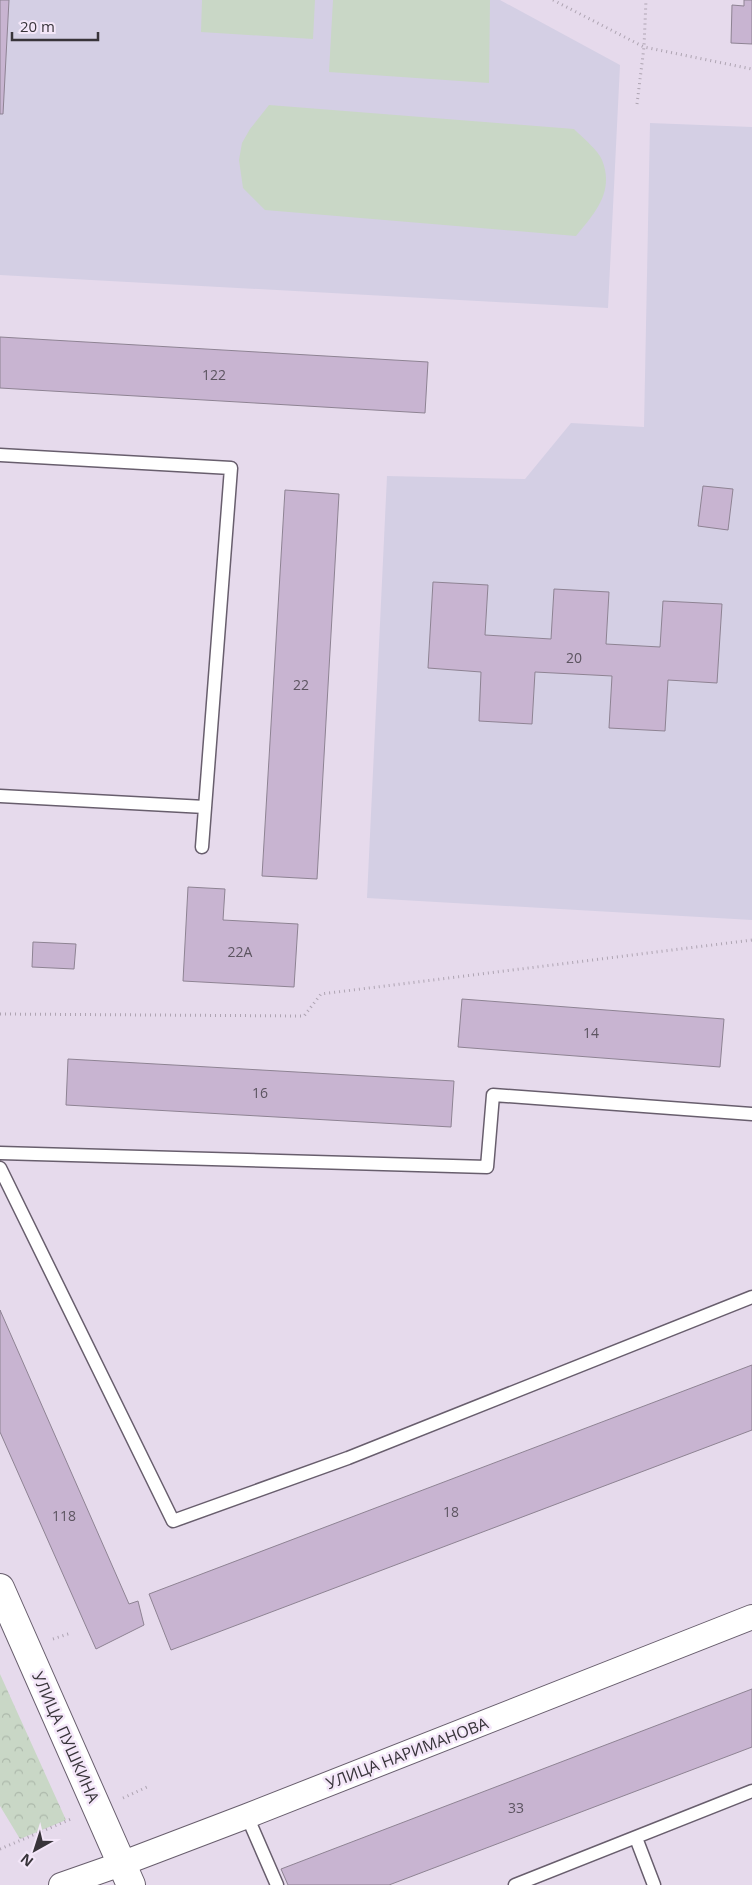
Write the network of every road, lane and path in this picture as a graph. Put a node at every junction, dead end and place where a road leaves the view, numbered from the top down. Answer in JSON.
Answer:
{"nodes":[{"id":1,"x":553,"y":0,"type":"edge"},
{"id":2,"x":646,"y":0,"type":"edge"},
{"id":3,"x":644,"y":47,"type":"junction"},
{"id":4,"x":752,"y":69,"type":"edge"},
{"id":5,"x":637,"y":104,"type":"dead end"},
{"id":6,"x":0,"y":454,"type":"edge"},
{"id":7,"x":0,"y":796,"type":"edge"},
{"id":8,"x":205,"y":807,"type":"junction"},
{"id":9,"x":202,"y":847,"type":"dead end"},
{"id":10,"x":752,"y":940,"type":"edge"},
{"id":11,"x":0,"y":1014,"type":"edge"},
{"id":12,"x":752,"y":1114,"type":"edge"},
{"id":13,"x":0,"y":1153,"type":"edge"},
{"id":14,"x":0,"y":1168,"type":"edge"},
{"id":15,"x":752,"y":1297,"type":"edge"},
{"id":16,"x":0,"y":1588,"type":"edge"},
{"id":17,"x":752,"y":1617,"type":"edge"},
{"id":18,"x":752,"y":1791,"type":"edge"},
{"id":19,"x":247,"y":1816,"type":"junction"},
{"id":20,"x":636,"y":1838,"type":"junction"},
{"id":21,"x":126,"y":1875,"type":"edge"},
{"id":22,"x":61,"y":1885,"type":"edge"},
{"id":23,"x":277,"y":1885,"type":"edge"},
{"id":24,"x":515,"y":1885,"type":"edge"},
{"id":25,"x":654,"y":1885,"type":"edge"}],
"edges":[{"from":1,"to":3,"type":"path"},
{"from":2,"to":3,"type":"path"},
{"from":3,"to":4,"type":"path"},
{"from":3,"to":5,"type":"path"},
{"from":6,"to":8,"type":"lane"},
{"from":7,"to":8,"type":"lane"},
{"from":8,"to":9,"type":"lane"},
{"from":10,"to":11,"type":"path"},
{"from":12,"to":13,"type":"lane"},
{"from":14,"to":15,"type":"lane"},
{"from":16,"to":21,"type":"street","name":"УЛИЦА ПУШКИНА"},
{"from":17,"to":19,"type":"street","name":"УЛИЦА НАРИМАНОВА"},
{"from":18,"to":20,"type":"lane"},
{"from":19,"to":21,"type":"street","name":"УЛИЦА НАРИМАНОВА"},
{"from":19,"to":23,"type":"lane"},
{"from":20,"to":24,"type":"lane"},
{"from":20,"to":25,"type":"lane"},
{"from":21,"to":22,"type":"street","name":"УЛИЦА НАРИМАНОВА"}]}
